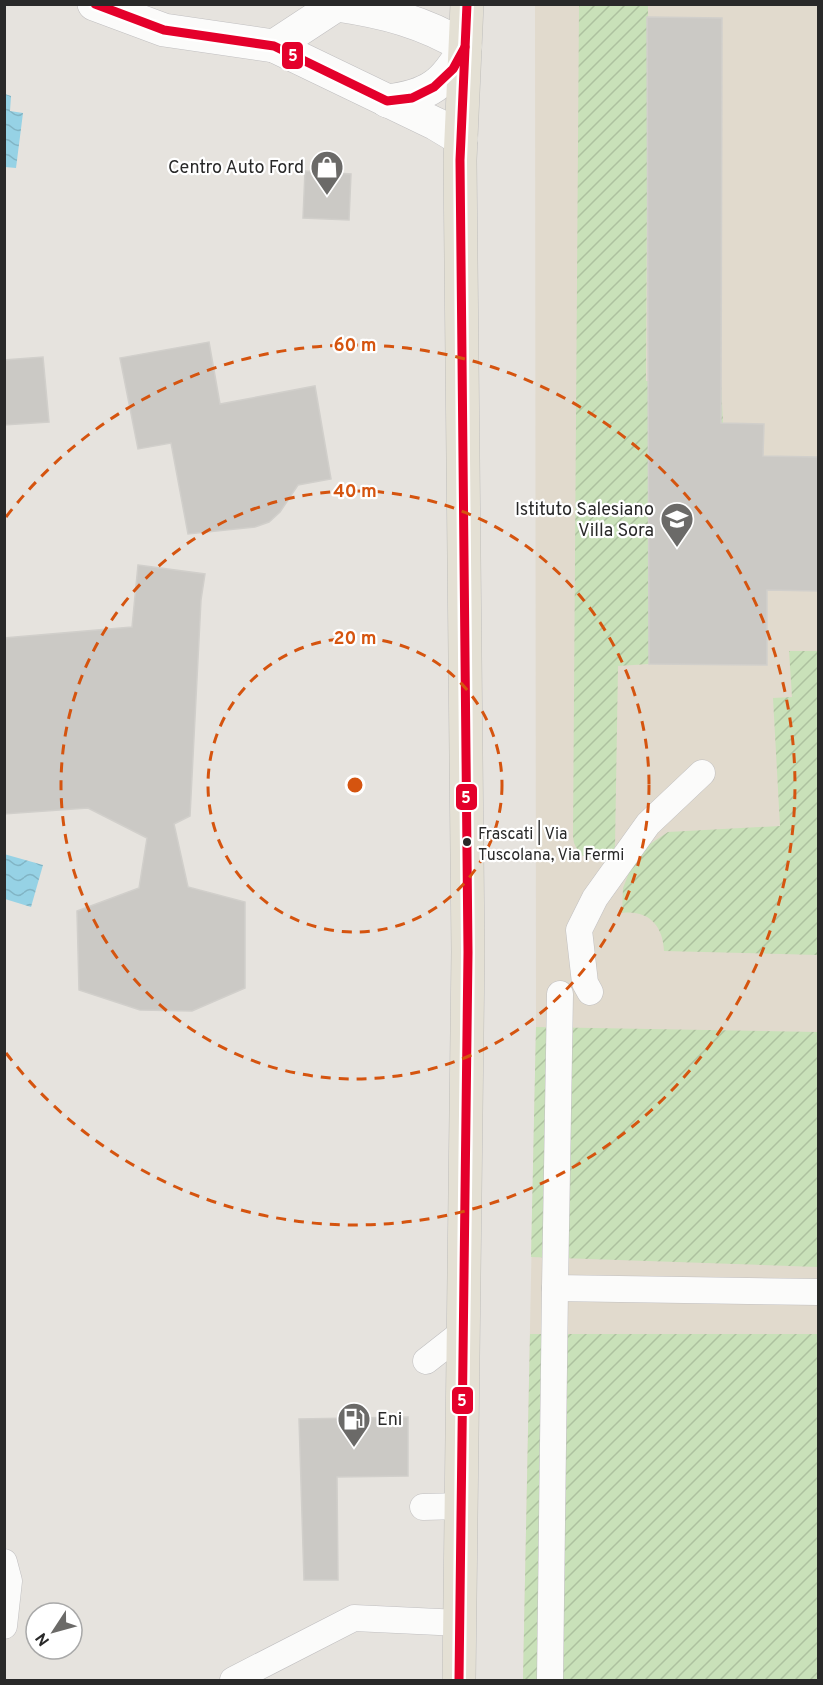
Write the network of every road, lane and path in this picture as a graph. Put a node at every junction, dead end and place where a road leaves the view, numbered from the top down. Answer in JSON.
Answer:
{"nodes":[{"id":1,"x":94,"y":4,"type":"edge"},
{"id":2,"x":467,"y":4,"type":"edge"},
{"id":3,"x":338,"y":5,"type":"edge"},
{"id":4,"x":274,"y":46,"type":"junction"},
{"id":5,"x":465,"y":47,"type":"junction"},
{"id":6,"x":387,"y":101,"type":"junction"},
{"id":7,"x":460,"y":139,"type":"junction"},
{"id":8,"x":702,"y":773,"type":"dead end"},
{"id":9,"x":590,"y":992,"type":"dead end"},
{"id":10,"x":560,"y":994,"type":"dead end"},
{"id":11,"x":555,"y":1288,"type":"junction"},
{"id":12,"x":819,"y":1292,"type":"edge"},
{"id":13,"x":463,"y":1332,"type":"junction"},
{"id":14,"x":426,"y":1361,"type":"dead end"},
{"id":15,"x":461,"y":1506,"type":"junction"},
{"id":16,"x":423,"y":1507,"type":"dead end"},
{"id":17,"x":4,"y":1562,"type":"edge"},
{"id":18,"x":460,"y":1623,"type":"junction"},
{"id":19,"x":4,"y":1626,"type":"edge"},
{"id":20,"x":233,"y":1680,"type":"edge"},
{"id":21,"x":459,"y":1680,"type":"edge"},
{"id":22,"x":550,"y":1680,"type":"edge"}],
"edges":[{"from":1,"to":4,"type":"street"},
{"from":2,"to":5,"type":"main road"},
{"from":3,"to":4,"type":"street"},
{"from":3,"to":5,"type":"street"},
{"from":4,"to":6,"type":"street"},
{"from":5,"to":6,"type":"street"},
{"from":5,"to":7,"type":"main road"},
{"from":6,"to":7,"type":"street"},
{"from":7,"to":13,"type":"main road"},
{"from":8,"to":9,"type":"lane"},
{"from":10,"to":11,"type":"lane"},
{"from":11,"to":12,"type":"lane"},
{"from":11,"to":22,"type":"lane"},
{"from":13,"to":14,"type":"lane"},
{"from":13,"to":15,"type":"main road"},
{"from":15,"to":16,"type":"lane"},
{"from":15,"to":18,"type":"main road"},
{"from":17,"to":19,"type":"lane"},
{"from":18,"to":20,"type":"lane"},
{"from":18,"to":21,"type":"main road"}]}
